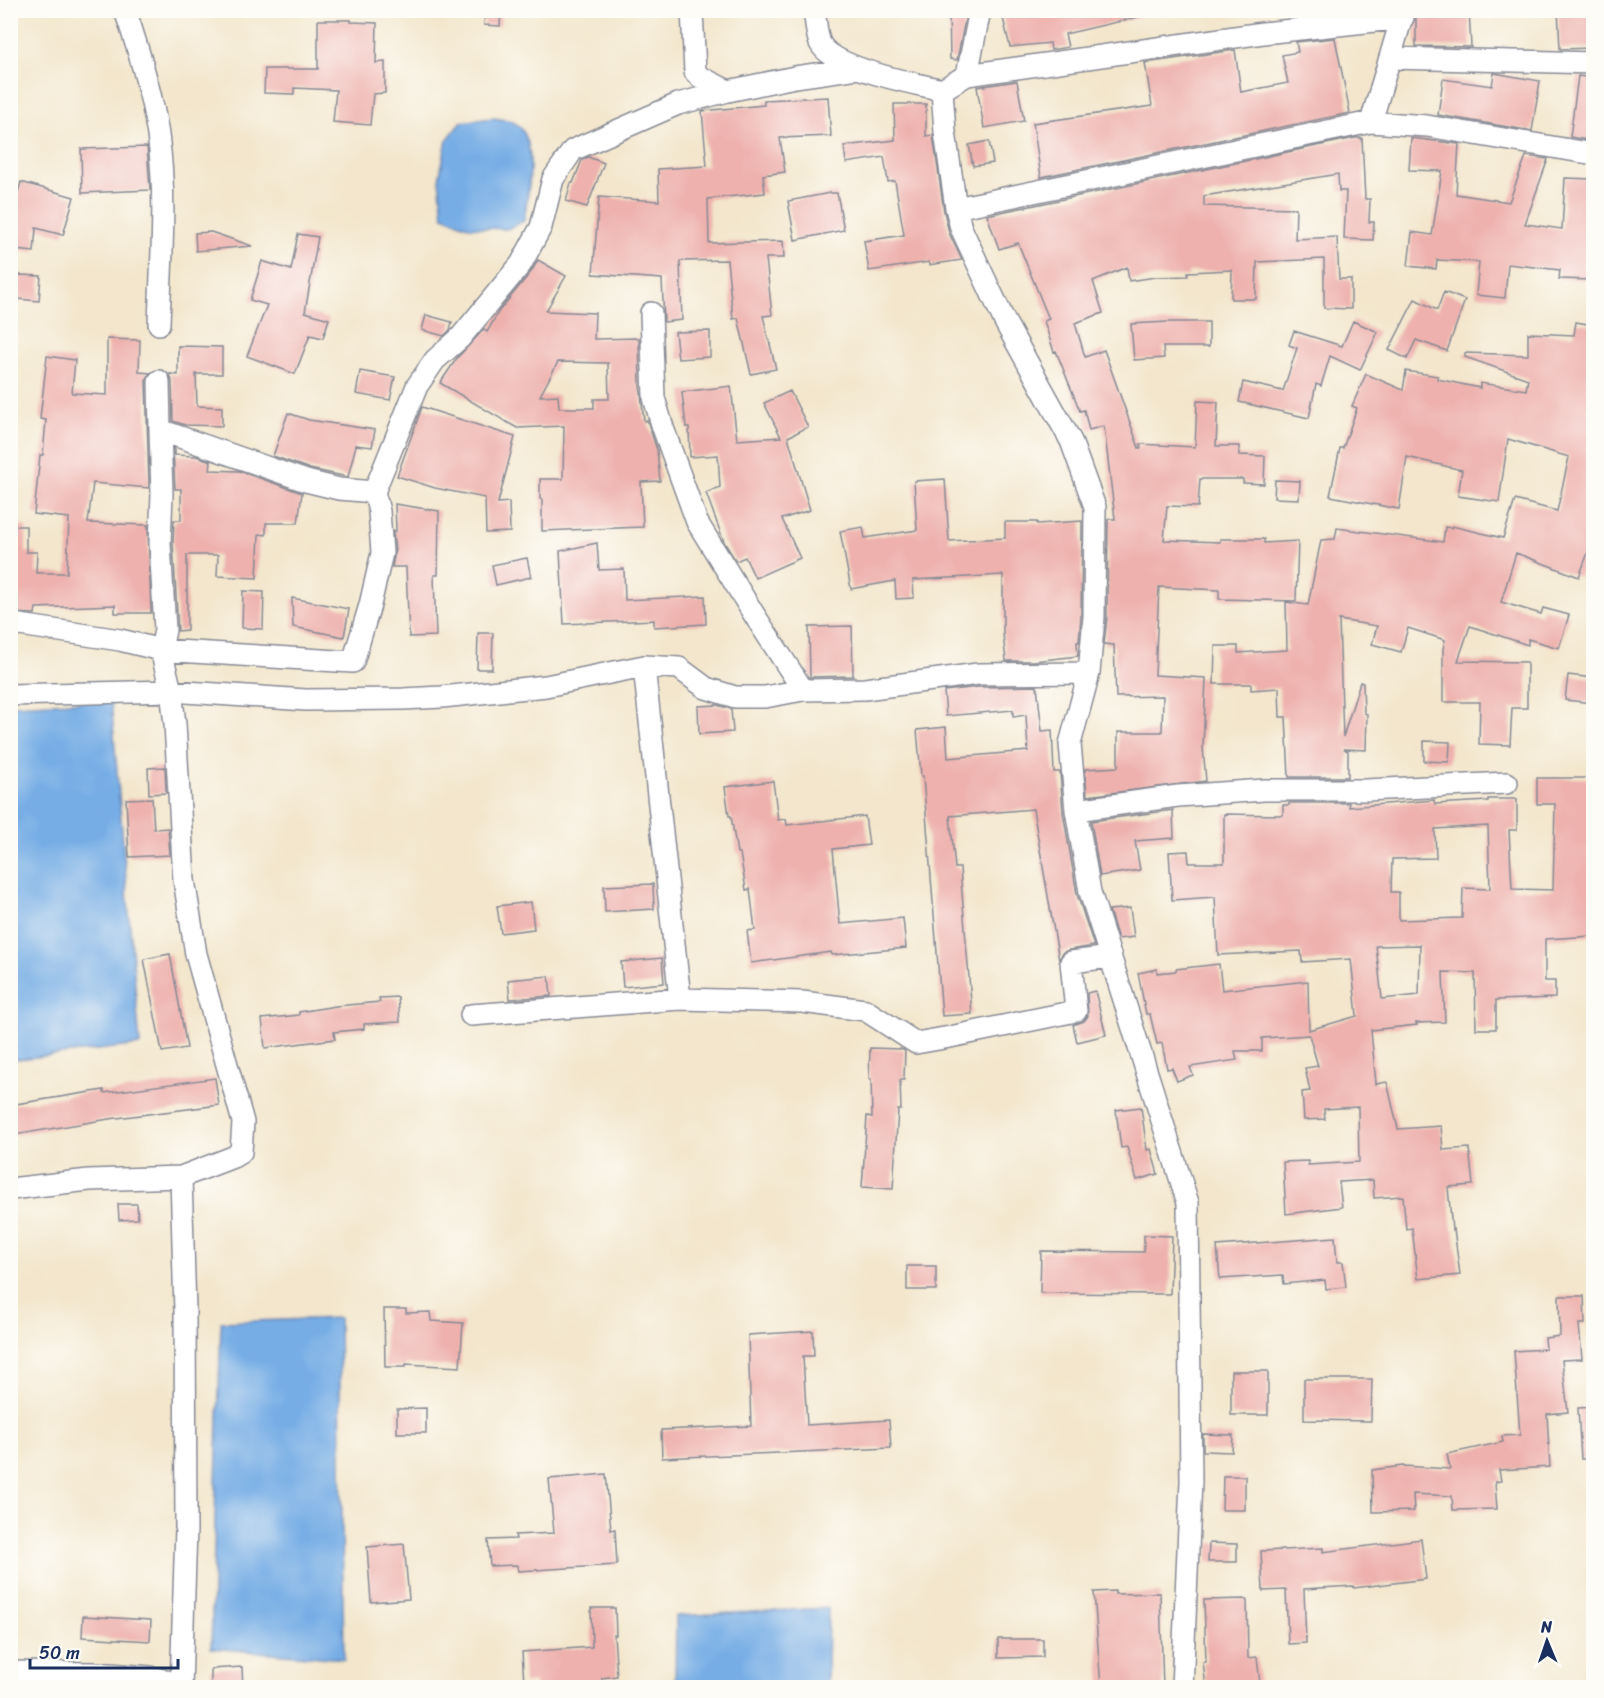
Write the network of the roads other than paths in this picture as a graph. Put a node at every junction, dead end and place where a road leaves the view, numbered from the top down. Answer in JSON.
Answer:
{"nodes":[{"id":1,"x":125,"y":10,"type":"edge"},
{"id":2,"x":692,"y":10,"type":"edge"},
{"id":3,"x":814,"y":10,"type":"edge"},
{"id":4,"x":980,"y":10,"type":"edge"},
{"id":5,"x":1403,"y":14,"type":"edge"},
{"id":6,"x":1391,"y":58,"type":"junction"},
{"id":7,"x":1593,"y":63,"type":"edge"},
{"id":8,"x":858,"y":68,"type":"junction"},
{"id":9,"x":967,"y":75,"type":"junction"},
{"id":10,"x":942,"y":90,"type":"junction"},
{"id":11,"x":728,"y":91,"type":"junction"},
{"id":12,"x":1371,"y":122,"type":"junction"},
{"id":13,"x":1593,"y":154,"type":"edge"},
{"id":14,"x":956,"y":208,"type":"junction"},
{"id":15,"x":651,"y":313,"type":"dead end"},
{"id":16,"x":159,"y":324,"type":"dead end"},
{"id":17,"x":159,"y":381,"type":"dead end"},
{"id":18,"x":160,"y":430,"type":"junction"},
{"id":19,"x":374,"y":492,"type":"junction"},
{"id":20,"x":10,"y":626,"type":"edge"},
{"id":21,"x":161,"y":650,"type":"junction"},
{"id":22,"x":644,"y":666,"type":"junction"},
{"id":23,"x":1089,"y":673,"type":"junction"},
{"id":24,"x":803,"y":690,"type":"junction"},
{"id":25,"x":171,"y":691,"type":"junction"},
{"id":26,"x":10,"y":695,"type":"edge"},
{"id":27,"x":1507,"y":783,"type":"dead end"},
{"id":28,"x":1076,"y":810,"type":"junction"},
{"id":29,"x":1111,"y":957,"type":"junction"},
{"id":30,"x":680,"y":999,"type":"junction"},
{"id":31,"x":471,"y":1015,"type":"dead end"},
{"id":32,"x":181,"y":1177,"type":"junction"},
{"id":33,"x":10,"y":1189,"type":"edge"},
{"id":34,"x":10,"y":1672,"type":"edge"},
{"id":35,"x":181,"y":1686,"type":"edge"},
{"id":36,"x":1182,"y":1688,"type":"edge"}],
"edges":[{"from":1,"to":16,"type":"street"},
{"from":2,"to":11,"type":"street"},
{"from":3,"to":8,"type":"street"},
{"from":4,"to":9,"type":"street"},
{"from":5,"to":6,"type":"street"},
{"from":5,"to":9,"type":"street"},
{"from":6,"to":7,"type":"street"},
{"from":6,"to":12,"type":"street"},
{"from":8,"to":10,"type":"street"},
{"from":8,"to":11,"type":"street"},
{"from":9,"to":10,"type":"street"},
{"from":10,"to":14,"type":"street"},
{"from":11,"to":19,"type":"street"},
{"from":12,"to":13,"type":"street"},
{"from":12,"to":14,"type":"street"},
{"from":14,"to":23,"type":"street"},
{"from":15,"to":24,"type":"street"},
{"from":17,"to":18,"type":"street"},
{"from":18,"to":19,"type":"street"},
{"from":18,"to":21,"type":"street"},
{"from":19,"to":21,"type":"street"},
{"from":20,"to":21,"type":"street"},
{"from":21,"to":25,"type":"street"},
{"from":22,"to":24,"type":"street"},
{"from":22,"to":25,"type":"street"},
{"from":22,"to":30,"type":"street"},
{"from":23,"to":24,"type":"street"},
{"from":23,"to":28,"type":"street"},
{"from":25,"to":26,"type":"street"},
{"from":25,"to":32,"type":"street"},
{"from":27,"to":28,"type":"street"},
{"from":28,"to":29,"type":"street"},
{"from":29,"to":30,"type":"street"},
{"from":29,"to":36,"type":"street"},
{"from":30,"to":31,"type":"street"},
{"from":32,"to":33,"type":"street"},
{"from":32,"to":35,"type":"street"},
{"from":34,"to":35,"type":"street"}]}
